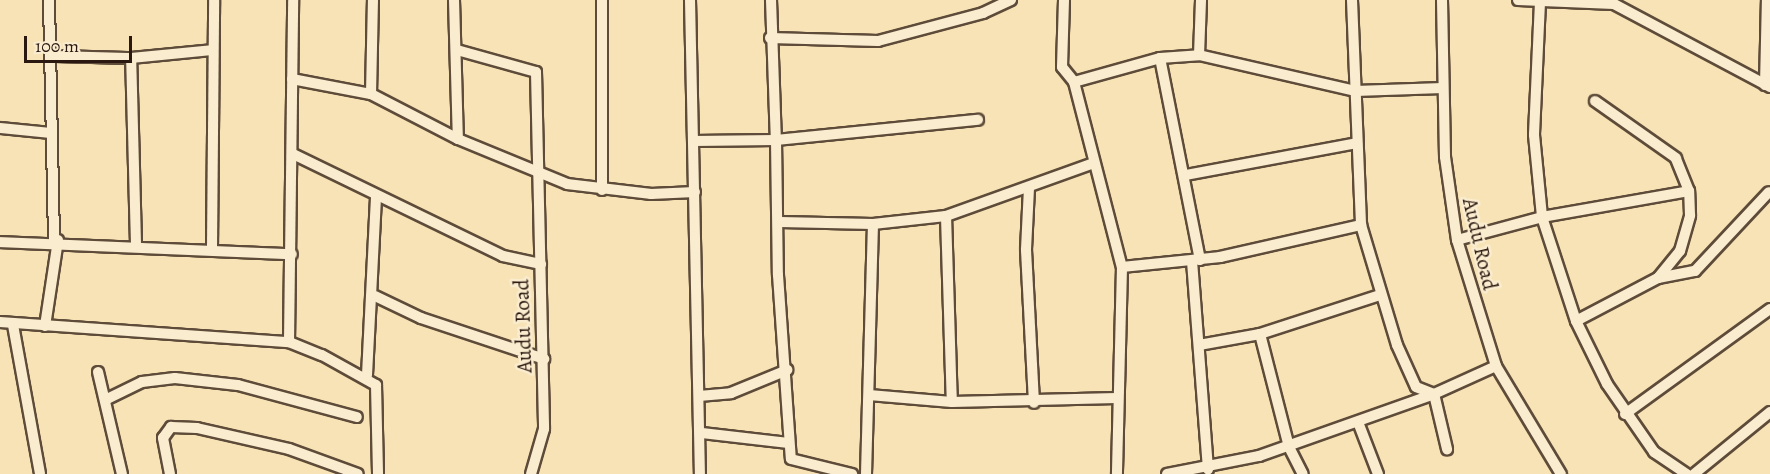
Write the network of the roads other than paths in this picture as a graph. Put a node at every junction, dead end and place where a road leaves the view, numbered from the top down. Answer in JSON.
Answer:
{"nodes":[{"id":1,"x":49,"y":0,"type":"edge"},
{"id":2,"x":214,"y":0,"type":"edge"},
{"id":3,"x":293,"y":0,"type":"edge"},
{"id":4,"x":373,"y":0,"type":"edge"},
{"id":5,"x":454,"y":0,"type":"edge"},
{"id":6,"x":602,"y":0,"type":"edge"},
{"id":7,"x":690,"y":0,"type":"edge"},
{"id":8,"x":771,"y":0,"type":"edge"},
{"id":9,"x":1011,"y":0,"type":"edge"},
{"id":10,"x":1064,"y":0,"type":"edge"},
{"id":11,"x":1201,"y":0,"type":"edge"},
{"id":12,"x":1352,"y":0,"type":"edge"},
{"id":13,"x":1442,"y":0,"type":"edge"},
{"id":14,"x":1518,"y":0,"type":"edge"},
{"id":15,"x":1767,"y":0,"type":"edge"},
{"id":16,"x":1540,"y":2,"type":"junction"},
{"id":17,"x":1586,"y":2,"type":"edge"},
{"id":18,"x":770,"y":38,"type":"junction"},
{"id":19,"x":212,"y":50,"type":"junction"},
{"id":20,"x":457,"y":50,"type":"junction"},
{"id":21,"x":52,"y":56,"type":"junction"},
{"id":22,"x":1199,"y":56,"type":"junction"},
{"id":23,"x":1160,"y":57,"type":"junction"},
{"id":24,"x":131,"y":58,"type":"junction"},
{"id":25,"x":292,"y":79,"type":"junction"},
{"id":26,"x":1074,"y":82,"type":"junction"},
{"id":27,"x":1767,"y":86,"type":"edge"},
{"id":28,"x":1443,"y":88,"type":"junction"},
{"id":29,"x":1355,"y":91,"type":"junction"},
{"id":30,"x":371,"y":94,"type":"junction"},
{"id":31,"x":1595,"y":101,"type":"dead end"},
{"id":32,"x":978,"y":120,"type":"dead end"},
{"id":33,"x":0,"y":128,"type":"edge"},
{"id":34,"x":51,"y":133,"type":"junction"},
{"id":35,"x":458,"y":139,"type":"junction"},
{"id":36,"x":776,"y":140,"type":"junction"},
{"id":37,"x":694,"y":141,"type":"junction"},
{"id":38,"x":1357,"y":143,"type":"junction"},
{"id":39,"x":293,"y":154,"type":"junction"},
{"id":40,"x":1094,"y":163,"type":"junction"},
{"id":41,"x":539,"y":175,"type":"junction"},
{"id":42,"x":1186,"y":175,"type":"junction"},
{"id":43,"x":1029,"y":188,"type":"junction"},
{"id":44,"x":602,"y":190,"type":"junction"},
{"id":45,"x":1689,"y":191,"type":"junction"},
{"id":46,"x":695,"y":192,"type":"junction"},
{"id":47,"x":1769,"y":192,"type":"edge"},
{"id":48,"x":376,"y":196,"type":"junction"},
{"id":49,"x":946,"y":216,"type":"junction"},
{"id":50,"x":1542,"y":218,"type":"junction"},
{"id":51,"x":780,"y":222,"type":"junction"},
{"id":52,"x":873,"y":224,"type":"junction"},
{"id":53,"x":1361,"y":225,"type":"junction"},
{"id":54,"x":56,"y":240,"type":"junction"},
{"id":55,"x":1457,"y":240,"type":"junction"},
{"id":56,"x":0,"y":242,"type":"edge"},
{"id":57,"x":136,"y":244,"type":"junction"},
{"id":58,"x":212,"y":247,"type":"junction"},
{"id":59,"x":292,"y":254,"type":"junction"},
{"id":60,"x":1196,"y":260,"type":"junction"},
{"id":61,"x":541,"y":264,"type":"junction"},
{"id":62,"x":1122,"y":267,"type":"junction"},
{"id":63,"x":1658,"y":278,"type":"junction"},
{"id":64,"x":1380,"y":295,"type":"junction"},
{"id":65,"x":375,"y":296,"type":"junction"},
{"id":66,"x":1770,"y":309,"type":"edge"},
{"id":67,"x":1576,"y":321,"type":"junction"},
{"id":68,"x":0,"y":322,"type":"edge"},
{"id":69,"x":12,"y":325,"type":"junction"},
{"id":70,"x":45,"y":326,"type":"junction"},
{"id":71,"x":1260,"y":334,"type":"junction"},
{"id":72,"x":289,"y":342,"type":"junction"},
{"id":73,"x":1199,"y":345,"type":"junction"},
{"id":74,"x":544,"y":359,"type":"junction"},
{"id":75,"x":1496,"y":366,"type":"junction"},
{"id":76,"x":787,"y":370,"type":"junction"},
{"id":77,"x":98,"y":372,"type":"dead end"},
{"id":78,"x":367,"y":375,"type":"junction"},
{"id":79,"x":869,"y":394,"type":"junction"},
{"id":80,"x":1434,"y":394,"type":"junction"},
{"id":81,"x":699,"y":396,"type":"junction"},
{"id":82,"x":1117,"y":398,"type":"junction"},
{"id":83,"x":105,"y":400,"type":"junction"},
{"id":84,"x":952,"y":402,"type":"junction"},
{"id":85,"x":1034,"y":403,"type":"junction"},
{"id":86,"x":1770,"y":412,"type":"edge"},
{"id":87,"x":1625,"y":414,"type":"junction"},
{"id":88,"x":357,"y":417,"type":"dead end"},
{"id":89,"x":1358,"y":422,"type":"junction"},
{"id":90,"x":702,"y":434,"type":"junction"},
{"id":91,"x":788,"y":442,"type":"junction"},
{"id":92,"x":1289,"y":447,"type":"junction"},
{"id":93,"x":1447,"y":449,"type":"dead end"},
{"id":94,"x":1208,"y":469,"type":"junction"},
{"id":95,"x":40,"y":474,"type":"edge"},
{"id":96,"x":122,"y":474,"type":"edge"},
{"id":97,"x":170,"y":474,"type":"edge"},
{"id":98,"x":358,"y":474,"type":"edge"},
{"id":99,"x":378,"y":474,"type":"edge"},
{"id":100,"x":531,"y":474,"type":"edge"},
{"id":101,"x":700,"y":474,"type":"edge"},
{"id":102,"x":852,"y":474,"type":"edge"},
{"id":103,"x":866,"y":474,"type":"edge"},
{"id":104,"x":1117,"y":474,"type":"edge"},
{"id":105,"x":1167,"y":474,"type":"edge"},
{"id":106,"x":1303,"y":474,"type":"edge"},
{"id":107,"x":1378,"y":474,"type":"edge"},
{"id":108,"x":1561,"y":474,"type":"edge"},
{"id":109,"x":1687,"y":474,"type":"edge"},
{"id":110,"x":1694,"y":474,"type":"edge"}],
"edges":[{"from":1,"to":21,"type":"street"},
{"from":2,"to":19,"type":"street"},
{"from":3,"to":25,"type":"street"},
{"from":4,"to":30,"type":"street"},
{"from":5,"to":20,"type":"street"},
{"from":6,"to":44,"type":"street"},
{"from":7,"to":37,"type":"street"},
{"from":8,"to":18,"type":"street"},
{"from":9,"to":18,"type":"street"},
{"from":10,"to":26,"type":"street"},
{"from":11,"to":22,"type":"street"},
{"from":12,"to":29,"type":"street"},
{"from":13,"to":28,"type":"street","name":"Audu Road"},
{"from":14,"to":16,"type":"street"},
{"from":15,"to":27,"type":"street"},
{"from":16,"to":17,"type":"street"},
{"from":16,"to":50,"type":"street"},
{"from":17,"to":27,"type":"street"},
{"from":18,"to":36,"type":"street"},
{"from":19,"to":24,"type":"street"},
{"from":19,"to":58,"type":"street"},
{"from":20,"to":35,"type":"street"},
{"from":20,"to":41,"type":"street","name":"Audu Road"},
{"from":21,"to":24,"type":"street"},
{"from":21,"to":34,"type":"street"},
{"from":22,"to":23,"type":"street"},
{"from":22,"to":29,"type":"street"},
{"from":23,"to":26,"type":"street"},
{"from":23,"to":42,"type":"street"},
{"from":24,"to":57,"type":"street"},
{"from":25,"to":30,"type":"street"},
{"from":25,"to":39,"type":"street"},
{"from":26,"to":40,"type":"street"},
{"from":28,"to":29,"type":"street"},
{"from":28,"to":55,"type":"street","name":"Audu Road"},
{"from":29,"to":38,"type":"street"},
{"from":30,"to":35,"type":"street"},
{"from":31,"to":45,"type":"street"},
{"from":32,"to":36,"type":"street"},
{"from":33,"to":34,"type":"street"},
{"from":34,"to":54,"type":"street"},
{"from":35,"to":41,"type":"street"},
{"from":36,"to":37,"type":"street"},
{"from":36,"to":51,"type":"street"},
{"from":37,"to":46,"type":"street"},
{"from":38,"to":42,"type":"street"},
{"from":38,"to":53,"type":"street"},
{"from":39,"to":48,"type":"street"},
{"from":39,"to":59,"type":"street"},
{"from":40,"to":43,"type":"street"},
{"from":40,"to":62,"type":"street"},
{"from":41,"to":44,"type":"street"},
{"from":41,"to":61,"type":"street","name":"Audu Road"},
{"from":42,"to":60,"type":"street"},
{"from":43,"to":49,"type":"street"},
{"from":43,"to":85,"type":"street"},
{"from":44,"to":46,"type":"street"},
{"from":45,"to":50,"type":"street"},
{"from":45,"to":63,"type":"street"},
{"from":46,"to":81,"type":"street"},
{"from":47,"to":63,"type":"street"},
{"from":48,"to":61,"type":"street"},
{"from":48,"to":65,"type":"street"},
{"from":49,"to":52,"type":"street"},
{"from":49,"to":84,"type":"street"},
{"from":50,"to":55,"type":"street"},
{"from":50,"to":67,"type":"street"},
{"from":51,"to":52,"type":"street"},
{"from":51,"to":76,"type":"street"},
{"from":52,"to":79,"type":"street"},
{"from":53,"to":60,"type":"street"},
{"from":53,"to":64,"type":"street"},
{"from":54,"to":56,"type":"street"},
{"from":54,"to":57,"type":"street"},
{"from":54,"to":70,"type":"street"},
{"from":55,"to":75,"type":"street","name":"Audu Road"},
{"from":57,"to":58,"type":"street"},
{"from":58,"to":59,"type":"street"},
{"from":59,"to":72,"type":"street"},
{"from":60,"to":62,"type":"street"},
{"from":60,"to":73,"type":"street"},
{"from":61,"to":74,"type":"street","name":"Audu Road"},
{"from":62,"to":82,"type":"street"},
{"from":63,"to":67,"type":"street"},
{"from":64,"to":71,"type":"street"},
{"from":64,"to":80,"type":"street"},
{"from":65,"to":74,"type":"street"},
{"from":65,"to":78,"type":"street"},
{"from":66,"to":87,"type":"street"},
{"from":67,"to":87,"type":"street"},
{"from":68,"to":69,"type":"street"},
{"from":69,"to":70,"type":"street"},
{"from":69,"to":95,"type":"street"},
{"from":70,"to":72,"type":"street"},
{"from":71,"to":73,"type":"street"},
{"from":71,"to":92,"type":"street"},
{"from":72,"to":78,"type":"street"},
{"from":73,"to":94,"type":"street"},
{"from":74,"to":100,"type":"street","name":"Audu Road"},
{"from":75,"to":80,"type":"street"},
{"from":75,"to":108,"type":"street","name":"Audu Road"},
{"from":76,"to":81,"type":"street"},
{"from":76,"to":91,"type":"street"},
{"from":77,"to":83,"type":"street"},
{"from":78,"to":99,"type":"street"},
{"from":79,"to":84,"type":"street"},
{"from":79,"to":103,"type":"street"},
{"from":80,"to":89,"type":"street"},
{"from":80,"to":93,"type":"street"},
{"from":81,"to":90,"type":"street"},
{"from":82,"to":85,"type":"street"},
{"from":82,"to":104,"type":"street"},
{"from":83,"to":88,"type":"street"},
{"from":83,"to":96,"type":"street"},
{"from":84,"to":85,"type":"street"},
{"from":86,"to":110,"type":"street"},
{"from":87,"to":109,"type":"street"},
{"from":89,"to":92,"type":"street"},
{"from":89,"to":107,"type":"street"},
{"from":90,"to":91,"type":"street"},
{"from":90,"to":101,"type":"street"},
{"from":91,"to":102,"type":"street"},
{"from":92,"to":94,"type":"street"},
{"from":92,"to":106,"type":"street"},
{"from":94,"to":105,"type":"street"},
{"from":97,"to":98,"type":"street"}]}
